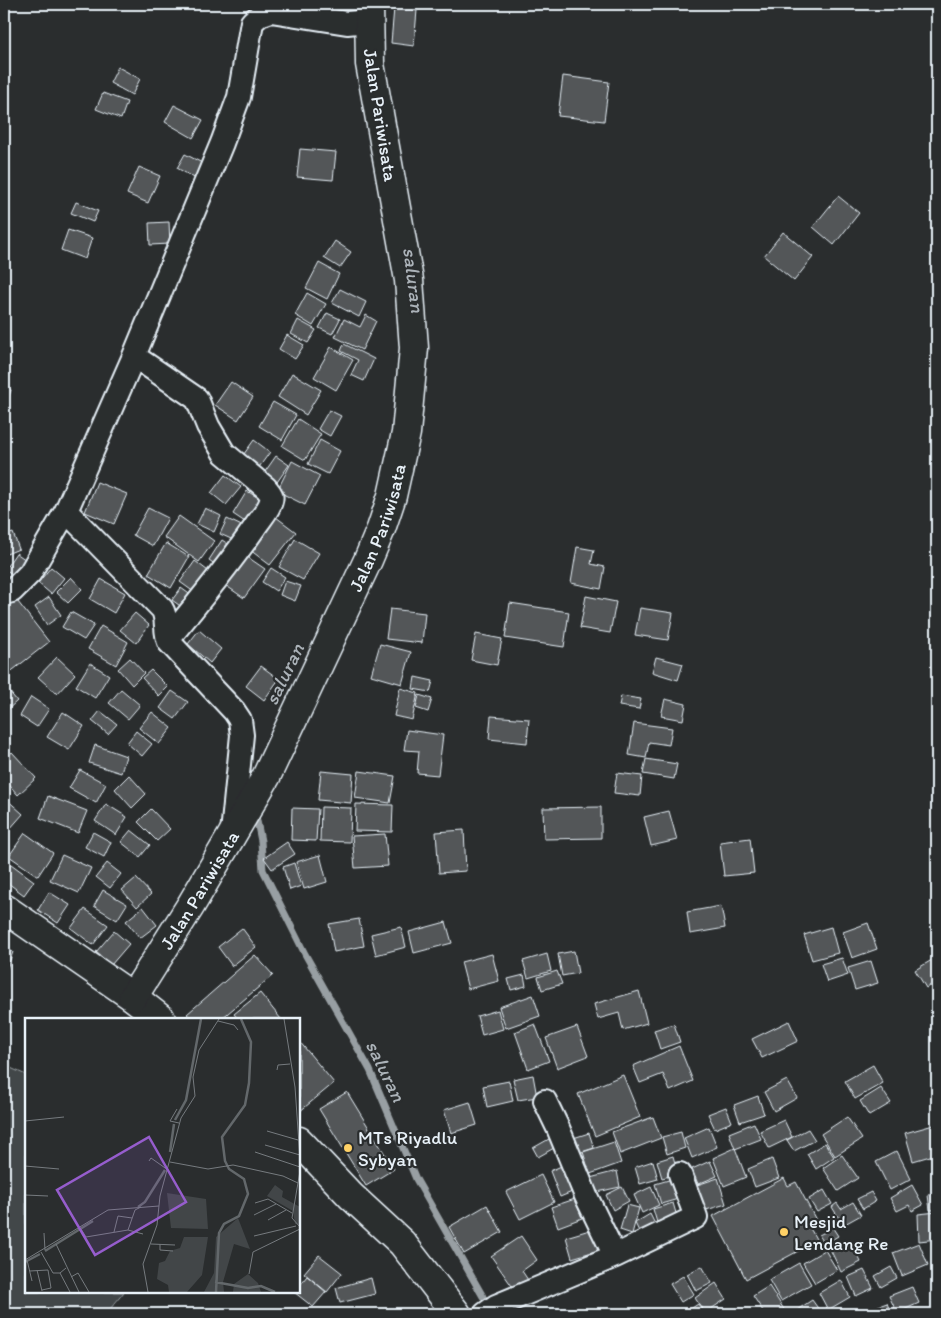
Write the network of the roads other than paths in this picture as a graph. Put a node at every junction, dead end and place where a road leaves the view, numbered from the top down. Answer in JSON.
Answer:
{"nodes":[{"id":1,"x":361,"y":18,"type":"edge"},
{"id":2,"x":134,"y":356,"type":"junction"},
{"id":3,"x":66,"y":511,"type":"junction"},
{"id":4,"x":4,"y":593,"type":"edge"},
{"id":5,"x":168,"y":639,"type":"junction"},
{"id":6,"x":232,"y":838,"type":"junction"},
{"id":7,"x":4,"y":908,"type":"edge"},
{"id":8,"x":133,"y":997,"type":"junction"},
{"id":9,"x":160,"y":1018,"type":"edge"},
{"id":10,"x":544,"y":1101,"type":"dead end"},
{"id":11,"x":300,"y":1142,"type":"edge"},
{"id":12,"x":680,"y":1174,"type":"dead end"},
{"id":13,"x":616,"y":1256,"type":"junction"},
{"id":14,"x":490,"y":1310,"type":"edge"},
{"id":15,"x":457,"y":1314,"type":"edge"}],
"edges":[{"from":1,"to":2,"type":"street"},
{"from":1,"to":6,"type":"street","name":"Jalan Pariwisata"},
{"from":2,"to":3,"type":"street"},
{"from":2,"to":5,"type":"street"},
{"from":3,"to":4,"type":"street"},
{"from":3,"to":5,"type":"street"},
{"from":5,"to":6,"type":"street"},
{"from":6,"to":8,"type":"street","name":"Jalan Pariwisata"},
{"from":7,"to":8,"type":"street"},
{"from":8,"to":9,"type":"street"},
{"from":10,"to":13,"type":"street"},
{"from":11,"to":15,"type":"street"},
{"from":12,"to":13,"type":"street"},
{"from":13,"to":14,"type":"street"}]}
